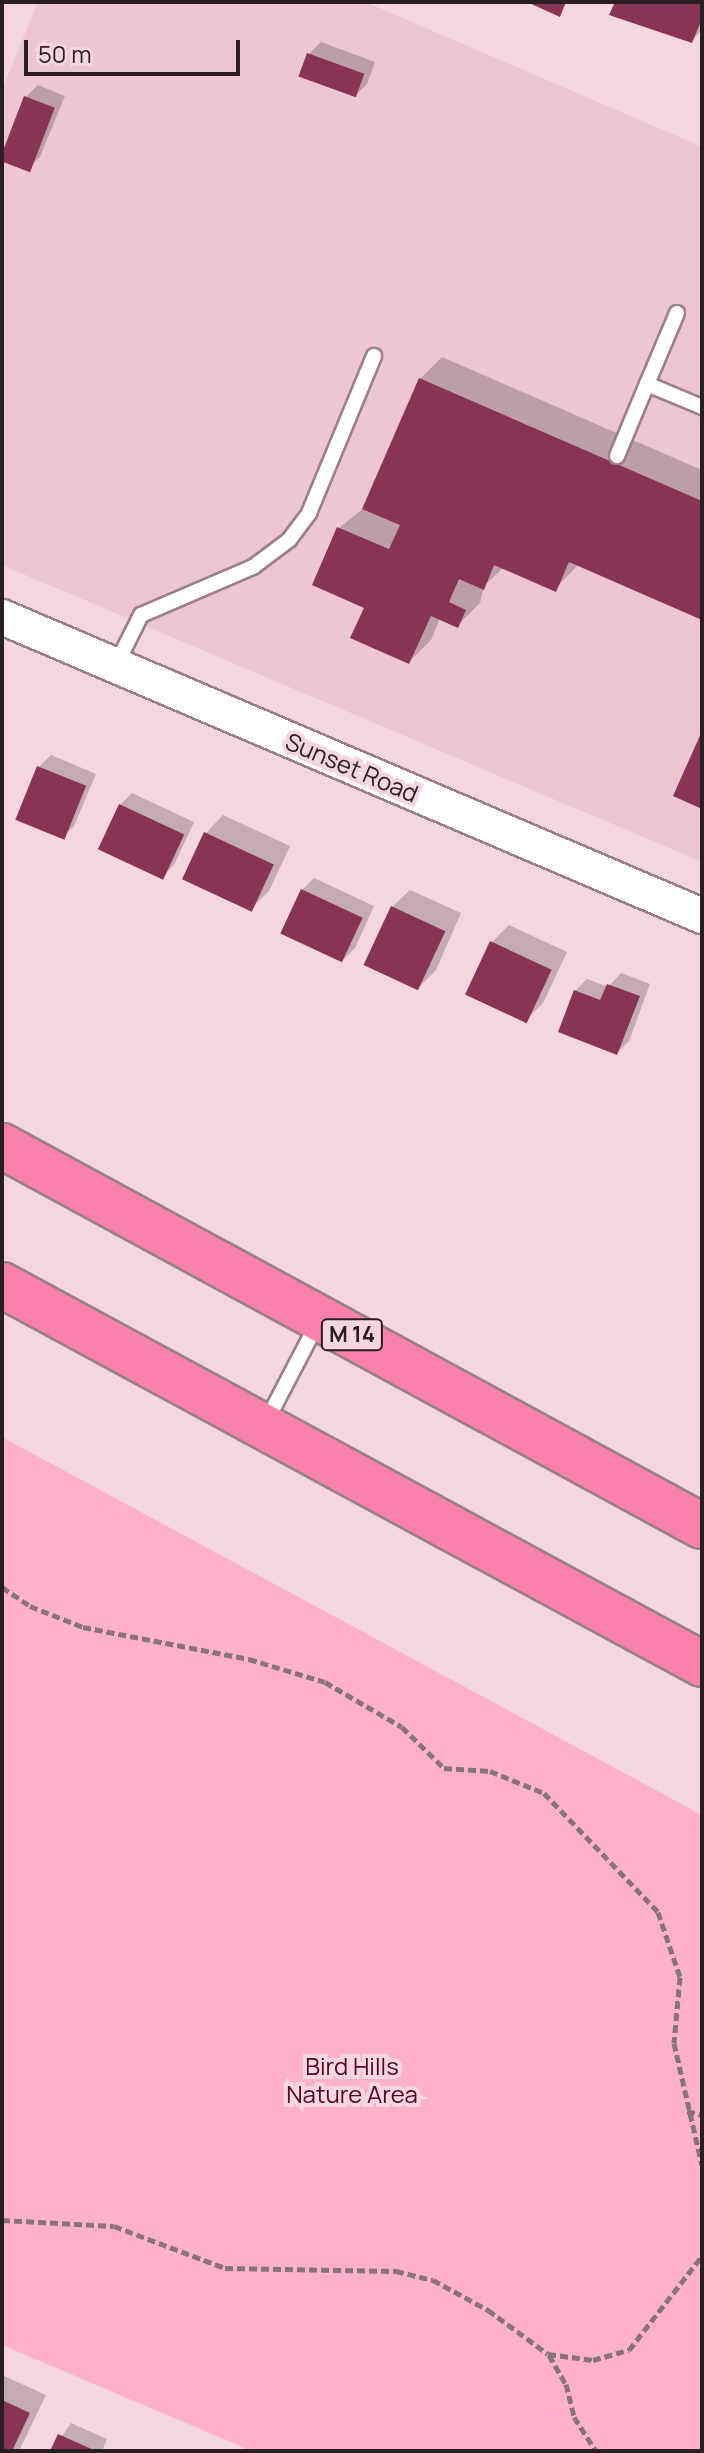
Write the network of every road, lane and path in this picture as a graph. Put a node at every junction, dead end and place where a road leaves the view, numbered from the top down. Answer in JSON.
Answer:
{"nodes":[{"id":1,"x":677,"y":313,"type":"dead end"},
{"id":2,"x":374,"y":356,"type":"dead end"},
{"id":3,"x":647,"y":384,"type":"junction"},
{"id":4,"x":702,"y":407,"type":"edge"},
{"id":5,"x":617,"y":456,"type":"dead end"},
{"id":6,"x":2,"y":617,"type":"edge"},
{"id":7,"x":116,"y":666,"type":"junction"},
{"id":8,"x":702,"y":916,"type":"edge"},
{"id":9,"x":2,"y":1146,"type":"edge"},
{"id":10,"x":2,"y":1285,"type":"edge"},
{"id":11,"x":320,"y":1318,"type":"junction"},
{"id":12,"x":264,"y":1426,"type":"junction"},
{"id":13,"x":702,"y":1526,"type":"edge"},
{"id":14,"x":2,"y":1587,"type":"edge"},
{"id":15,"x":702,"y":1664,"type":"edge"},
{"id":16,"x":687,"y":2111,"type":"junction"},
{"id":17,"x":702,"y":2115,"type":"edge"},
{"id":18,"x":702,"y":2165,"type":"edge"},
{"id":19,"x":2,"y":2220,"type":"edge"},
{"id":20,"x":702,"y":2256,"type":"edge"},
{"id":21,"x":548,"y":2354,"type":"junction"},
{"id":22,"x":596,"y":2451,"type":"edge"}],
"edges":[{"from":1,"to":3,"type":"lane"},
{"from":2,"to":7,"type":"lane"},
{"from":3,"to":4,"type":"lane"},
{"from":3,"to":5,"type":"lane"},
{"from":6,"to":7,"type":"street","name":"Sunset Road"},
{"from":7,"to":8,"type":"street","name":"Sunset Road"},
{"from":9,"to":11,"type":"highway","number":"M 14"},
{"from":10,"to":12,"type":"highway"},
{"from":11,"to":12,"type":"lane"},
{"from":11,"to":13,"type":"highway","number":"M 14"},
{"from":12,"to":15,"type":"highway"},
{"from":14,"to":16,"type":"path"},
{"from":16,"to":17,"type":"path"},
{"from":16,"to":18,"type":"path"},
{"from":19,"to":21,"type":"path"},
{"from":20,"to":21,"type":"path"},
{"from":21,"to":22,"type":"path"}]}
